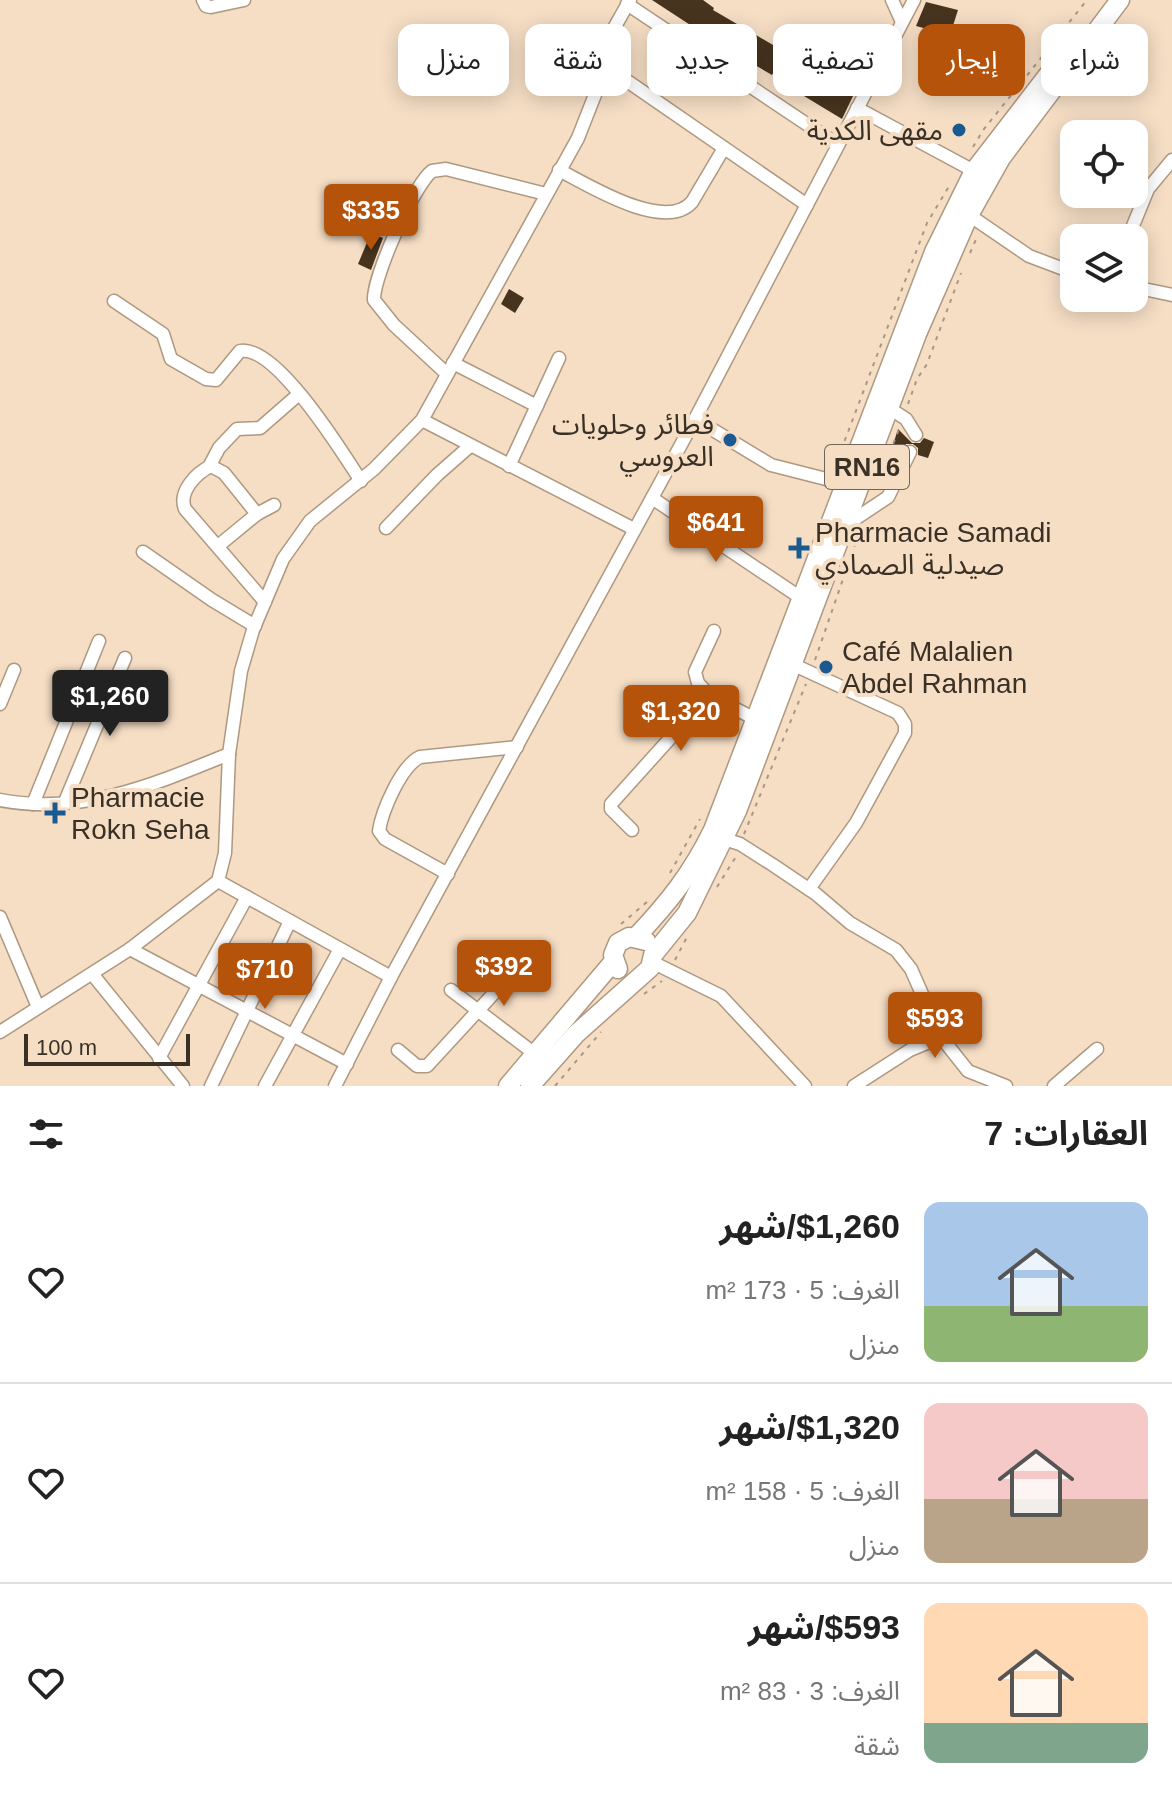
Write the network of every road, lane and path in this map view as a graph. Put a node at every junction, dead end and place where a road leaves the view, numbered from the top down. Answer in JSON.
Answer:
{"nodes":[{"id":1,"x":203,"y":0,"type":"edge"},
{"id":2,"x":244,"y":0,"type":"edge"},
{"id":3,"x":892,"y":0,"type":"edge"},
{"id":4,"x":914,"y":0,"type":"edge"},
{"id":5,"x":1087,"y":0,"type":"edge"},
{"id":6,"x":1106,"y":0,"type":"edge"},
{"id":7,"x":1120,"y":0,"type":"edge"},
{"id":8,"x":628,"y":2,"type":"edge"},
{"id":9,"x":902,"y":22,"type":"junction"},
{"id":10,"x":616,"y":24,"type":"edge"},
{"id":11,"x":631,"y":84,"type":"edge"},
{"id":12,"x":594,"y":96,"type":"edge"},
{"id":13,"x":857,"y":108,"type":"junction"},
{"id":14,"x":838,"y":145,"type":"junction"},
{"id":15,"x":724,"y":148,"type":"junction"},
{"id":16,"x":1172,"y":160,"type":"edge"},
{"id":17,"x":968,"y":168,"type":"junction"},
{"id":18,"x":559,"y":170,"type":"junction"},
{"id":19,"x":546,"y":194,"type":"junction"},
{"id":20,"x":807,"y":205,"type":"junction"},
{"id":21,"x":969,"y":215,"type":"junction"},
{"id":22,"x":1134,"y":224,"type":"edge"},
{"id":23,"x":1060,"y":268,"type":"edge"},
{"id":24,"x":1148,"y":290,"type":"edge"},
{"id":25,"x":1172,"y":295,"type":"edge"},
{"id":26,"x":114,"y":301,"type":"dead end"},
{"id":27,"x":559,"y":358,"type":"dead end"},
{"id":28,"x":450,"y":368,"type":"junction"},
{"id":29,"x":299,"y":394,"type":"junction"},
{"id":30,"x":537,"y":406,"type":"junction"},
{"id":31,"x":889,"y":408,"type":"junction"},
{"id":32,"x":695,"y":419,"type":"junction"},
{"id":33,"x":422,"y":420,"type":"junction"},
{"id":34,"x":916,"y":435,"type":"dead end"},
{"id":35,"x":470,"y":446,"type":"junction"},
{"id":36,"x":910,"y":452,"type":"dead end"},
{"id":37,"x":509,"y":466,"type":"junction"},
{"id":38,"x":209,"y":467,"type":"junction"},
{"id":39,"x":361,"y":481,"type":"junction"},
{"id":40,"x":838,"y":484,"type":"junction"},
{"id":41,"x":652,"y":498,"type":"junction"},
{"id":42,"x":274,"y":505,"type":"dead end"},
{"id":43,"x":257,"y":514,"type":"junction"},
{"id":44,"x":846,"y":525,"type":"junction"},
{"id":45,"x":386,"y":528,"type":"dead end"},
{"id":46,"x":634,"y":529,"type":"junction"},
{"id":47,"x":218,"y":546,"type":"junction"},
{"id":48,"x":143,"y":552,"type":"dead end"},
{"id":49,"x":801,"y":598,"type":"junction"},
{"id":50,"x":265,"y":602,"type":"junction"},
{"id":51,"x":255,"y":626,"type":"junction"},
{"id":52,"x":714,"y":631,"type":"dead end"},
{"id":53,"x":99,"y":641,"type":"dead end"},
{"id":54,"x":125,"y":658,"type":"dead end"},
{"id":55,"x":792,"y":664,"type":"junction"},
{"id":56,"x":14,"y":670,"type":"dead end"},
{"id":57,"x":709,"y":695,"type":"junction"},
{"id":58,"x":0,"y":704,"type":"edge"},
{"id":59,"x":755,"y":719,"type":"junction"},
{"id":60,"x":517,"y":747,"type":"junction"},
{"id":61,"x":229,"y":754,"type":"junction"},
{"id":62,"x":0,"y":800,"type":"edge"},
{"id":63,"x":33,"y":804,"type":"junction"},
{"id":64,"x":64,"y":804,"type":"junction"},
{"id":65,"x":704,"y":813,"type":"dead end"},
{"id":66,"x":632,"y":830,"type":"dead end"},
{"id":67,"x":724,"y":839,"type":"junction"},
{"id":68,"x":448,"y":874,"type":"junction"},
{"id":69,"x":666,"y":880,"type":"dead end"},
{"id":70,"x":218,"y":881,"type":"junction"},
{"id":71,"x":809,"y":889,"type":"junction"},
{"id":72,"x":247,"y":897,"type":"junction"},
{"id":73,"x":646,"y":903,"type":"dead end"},
{"id":74,"x":0,"y":917,"type":"edge"},
{"id":75,"x":290,"y":921,"type":"junction"},
{"id":76,"x":611,"y":932,"type":"dead end"},
{"id":77,"x":636,"y":937,"type":"junction"},
{"id":78,"x":130,"y":949,"type":"junction"},
{"id":79,"x":340,"y":949,"type":"junction"},
{"id":80,"x":653,"y":959,"type":"junction"},
{"id":81,"x":614,"y":961,"type":"junction"},
{"id":82,"x":93,"y":975,"type":"junction"},
{"id":83,"x":639,"y":976,"type":"junction"},
{"id":84,"x":391,"y":977,"type":"junction"},
{"id":85,"x":507,"y":979,"type":"dead end"},
{"id":86,"x":200,"y":987,"type":"junction"},
{"id":87,"x":451,"y":990,"type":"dead end"},
{"id":88,"x":38,"y":1007,"type":"junction"},
{"id":89,"x":245,"y":1010,"type":"junction"},
{"id":90,"x":477,"y":1010,"type":"junction"},
{"id":91,"x":0,"y":1032,"type":"edge"},
{"id":92,"x":293,"y":1036,"type":"junction"},
{"id":93,"x":941,"y":1037,"type":"junction"},
{"id":94,"x":1097,"y":1049,"type":"dead end"},
{"id":95,"x":398,"y":1050,"type":"dead end"},
{"id":96,"x":535,"y":1054,"type":"junction"},
{"id":97,"x":159,"y":1058,"type":"junction"},
{"id":98,"x":347,"y":1064,"type":"junction"},
{"id":99,"x":183,"y":1086,"type":"edge"},
{"id":100,"x":211,"y":1086,"type":"edge"},
{"id":101,"x":265,"y":1086,"type":"edge"},
{"id":102,"x":335,"y":1086,"type":"edge"},
{"id":103,"x":508,"y":1086,"type":"edge"},
{"id":104,"x":530,"y":1086,"type":"edge"},
{"id":105,"x":805,"y":1086,"type":"edge"},
{"id":106,"x":854,"y":1086,"type":"edge"},
{"id":107,"x":1006,"y":1086,"type":"edge"},
{"id":108,"x":1054,"y":1086,"type":"edge"}],
"edges":[{"from":1,"to":2,"type":"street"},
{"from":3,"to":9,"type":"street"},
{"from":4,"to":9,"type":"street"},
{"from":5,"to":17,"type":"path"},
{"from":6,"to":17,"type":"highway","number":"RN16"},
{"from":7,"to":21,"type":"highway","number":"RN16"},
{"from":8,"to":10,"type":"street"},
{"from":8,"to":14,"type":"street"},
{"from":9,"to":13,"type":"street"},
{"from":11,"to":15,"type":"street"},
{"from":12,"to":18,"type":"street"},
{"from":13,"to":14,"type":"street"},
{"from":13,"to":17,"type":"street"},
{"from":14,"to":20,"type":"street"},
{"from":15,"to":18,"type":"street"},
{"from":15,"to":20,"type":"street"},
{"from":16,"to":22,"type":"street"},
{"from":17,"to":40,"type":"highway","number":"RN16"},
{"from":17,"to":40,"type":"path"},
{"from":18,"to":19,"type":"street"},
{"from":19,"to":28,"type":"street"},
{"from":19,"to":28,"type":"street"},
{"from":20,"to":32,"type":"street"},
{"from":21,"to":23,"type":"street"},
{"from":21,"to":31,"type":"highway","number":"RN16"},
{"from":24,"to":25,"type":"street"},
{"from":26,"to":29,"type":"street"},
{"from":27,"to":30,"type":"street"},
{"from":28,"to":30,"type":"street"},
{"from":28,"to":33,"type":"street"},
{"from":29,"to":38,"type":"street"},
{"from":29,"to":39,"type":"street"},
{"from":30,"to":37,"type":"street"},
{"from":31,"to":34,"type":"street"},
{"from":31,"to":44,"type":"highway","number":"RN16"},
{"from":32,"to":40,"type":"street"},
{"from":32,"to":41,"type":"street"},
{"from":33,"to":35,"type":"street"},
{"from":33,"to":39,"type":"street"},
{"from":35,"to":37,"type":"street"},
{"from":35,"to":45,"type":"street"},
{"from":36,"to":44,"type":"street"},
{"from":37,"to":46,"type":"street"},
{"from":38,"to":43,"type":"street"},
{"from":38,"to":47,"type":"street"},
{"from":39,"to":50,"type":"street"},
{"from":40,"to":49,"type":"highway","number":"RN16"},
{"from":41,"to":46,"type":"street"},
{"from":41,"to":49,"type":"street"},
{"from":42,"to":43,"type":"street"},
{"from":43,"to":47,"type":"street"},
{"from":44,"to":55,"type":"highway","number":"RN16"},
{"from":46,"to":60,"type":"street"},
{"from":47,"to":50,"type":"street"},
{"from":48,"to":51,"type":"street"},
{"from":49,"to":59,"type":"highway","number":"RN16"},
{"from":50,"to":51,"type":"street"},
{"from":51,"to":61,"type":"street"},
{"from":52,"to":57,"type":"street"},
{"from":53,"to":63,"type":"street"},
{"from":54,"to":64,"type":"street"},
{"from":55,"to":67,"type":"highway","number":"RN16"},
{"from":55,"to":71,"type":"street"},
{"from":56,"to":58,"type":"street"},
{"from":57,"to":59,"type":"street"},
{"from":57,"to":66,"type":"street"},
{"from":59,"to":77,"type":"highway","number":"RN16"},
{"from":60,"to":68,"type":"street"},
{"from":60,"to":68,"type":"street"},
{"from":61,"to":64,"type":"street"},
{"from":61,"to":70,"type":"street"},
{"from":62,"to":63,"type":"street"},
{"from":63,"to":64,"type":"street"},
{"from":65,"to":69,"type":"path"},
{"from":67,"to":71,"type":"street"},
{"from":67,"to":80,"type":"highway","number":"RN16"},
{"from":68,"to":84,"type":"street"},
{"from":70,"to":72,"type":"street"},
{"from":70,"to":78,"type":"street"},
{"from":71,"to":93,"type":"street"},
{"from":72,"to":75,"type":"street"},
{"from":72,"to":86,"type":"street"},
{"from":73,"to":76,"type":"path"},
{"from":74,"to":88,"type":"street"},
{"from":75,"to":79,"type":"street"},
{"from":75,"to":89,"type":"street"},
{"from":77,"to":80,"type":"highway"},
{"from":77,"to":81,"type":"highway","number":"RN16"},
{"from":78,"to":82,"type":"street"},
{"from":78,"to":86,"type":"street"},
{"from":79,"to":84,"type":"street"},
{"from":79,"to":92,"type":"street"},
{"from":80,"to":83,"type":"highway","number":"RN16"},
{"from":80,"to":105,"type":"street"},
{"from":81,"to":83,"type":"highway"},
{"from":81,"to":96,"type":"highway","number":"RN16"},
{"from":82,"to":88,"type":"street"},
{"from":82,"to":97,"type":"street"},
{"from":83,"to":104,"type":"highway","number":"RN16"},
{"from":84,"to":98,"type":"street"},
{"from":85,"to":90,"type":"street"},
{"from":86,"to":89,"type":"street"},
{"from":86,"to":97,"type":"street"},
{"from":87,"to":90,"type":"street"},
{"from":88,"to":91,"type":"street"},
{"from":89,"to":92,"type":"street"},
{"from":89,"to":100,"type":"street"},
{"from":90,"to":95,"type":"street"},
{"from":90,"to":96,"type":"street"},
{"from":92,"to":98,"type":"street"},
{"from":92,"to":101,"type":"street"},
{"from":93,"to":106,"type":"street"},
{"from":93,"to":107,"type":"street"},
{"from":94,"to":108,"type":"street"},
{"from":96,"to":103,"type":"highway","number":"RN16"},
{"from":97,"to":99,"type":"street"},
{"from":98,"to":102,"type":"street"}]}
